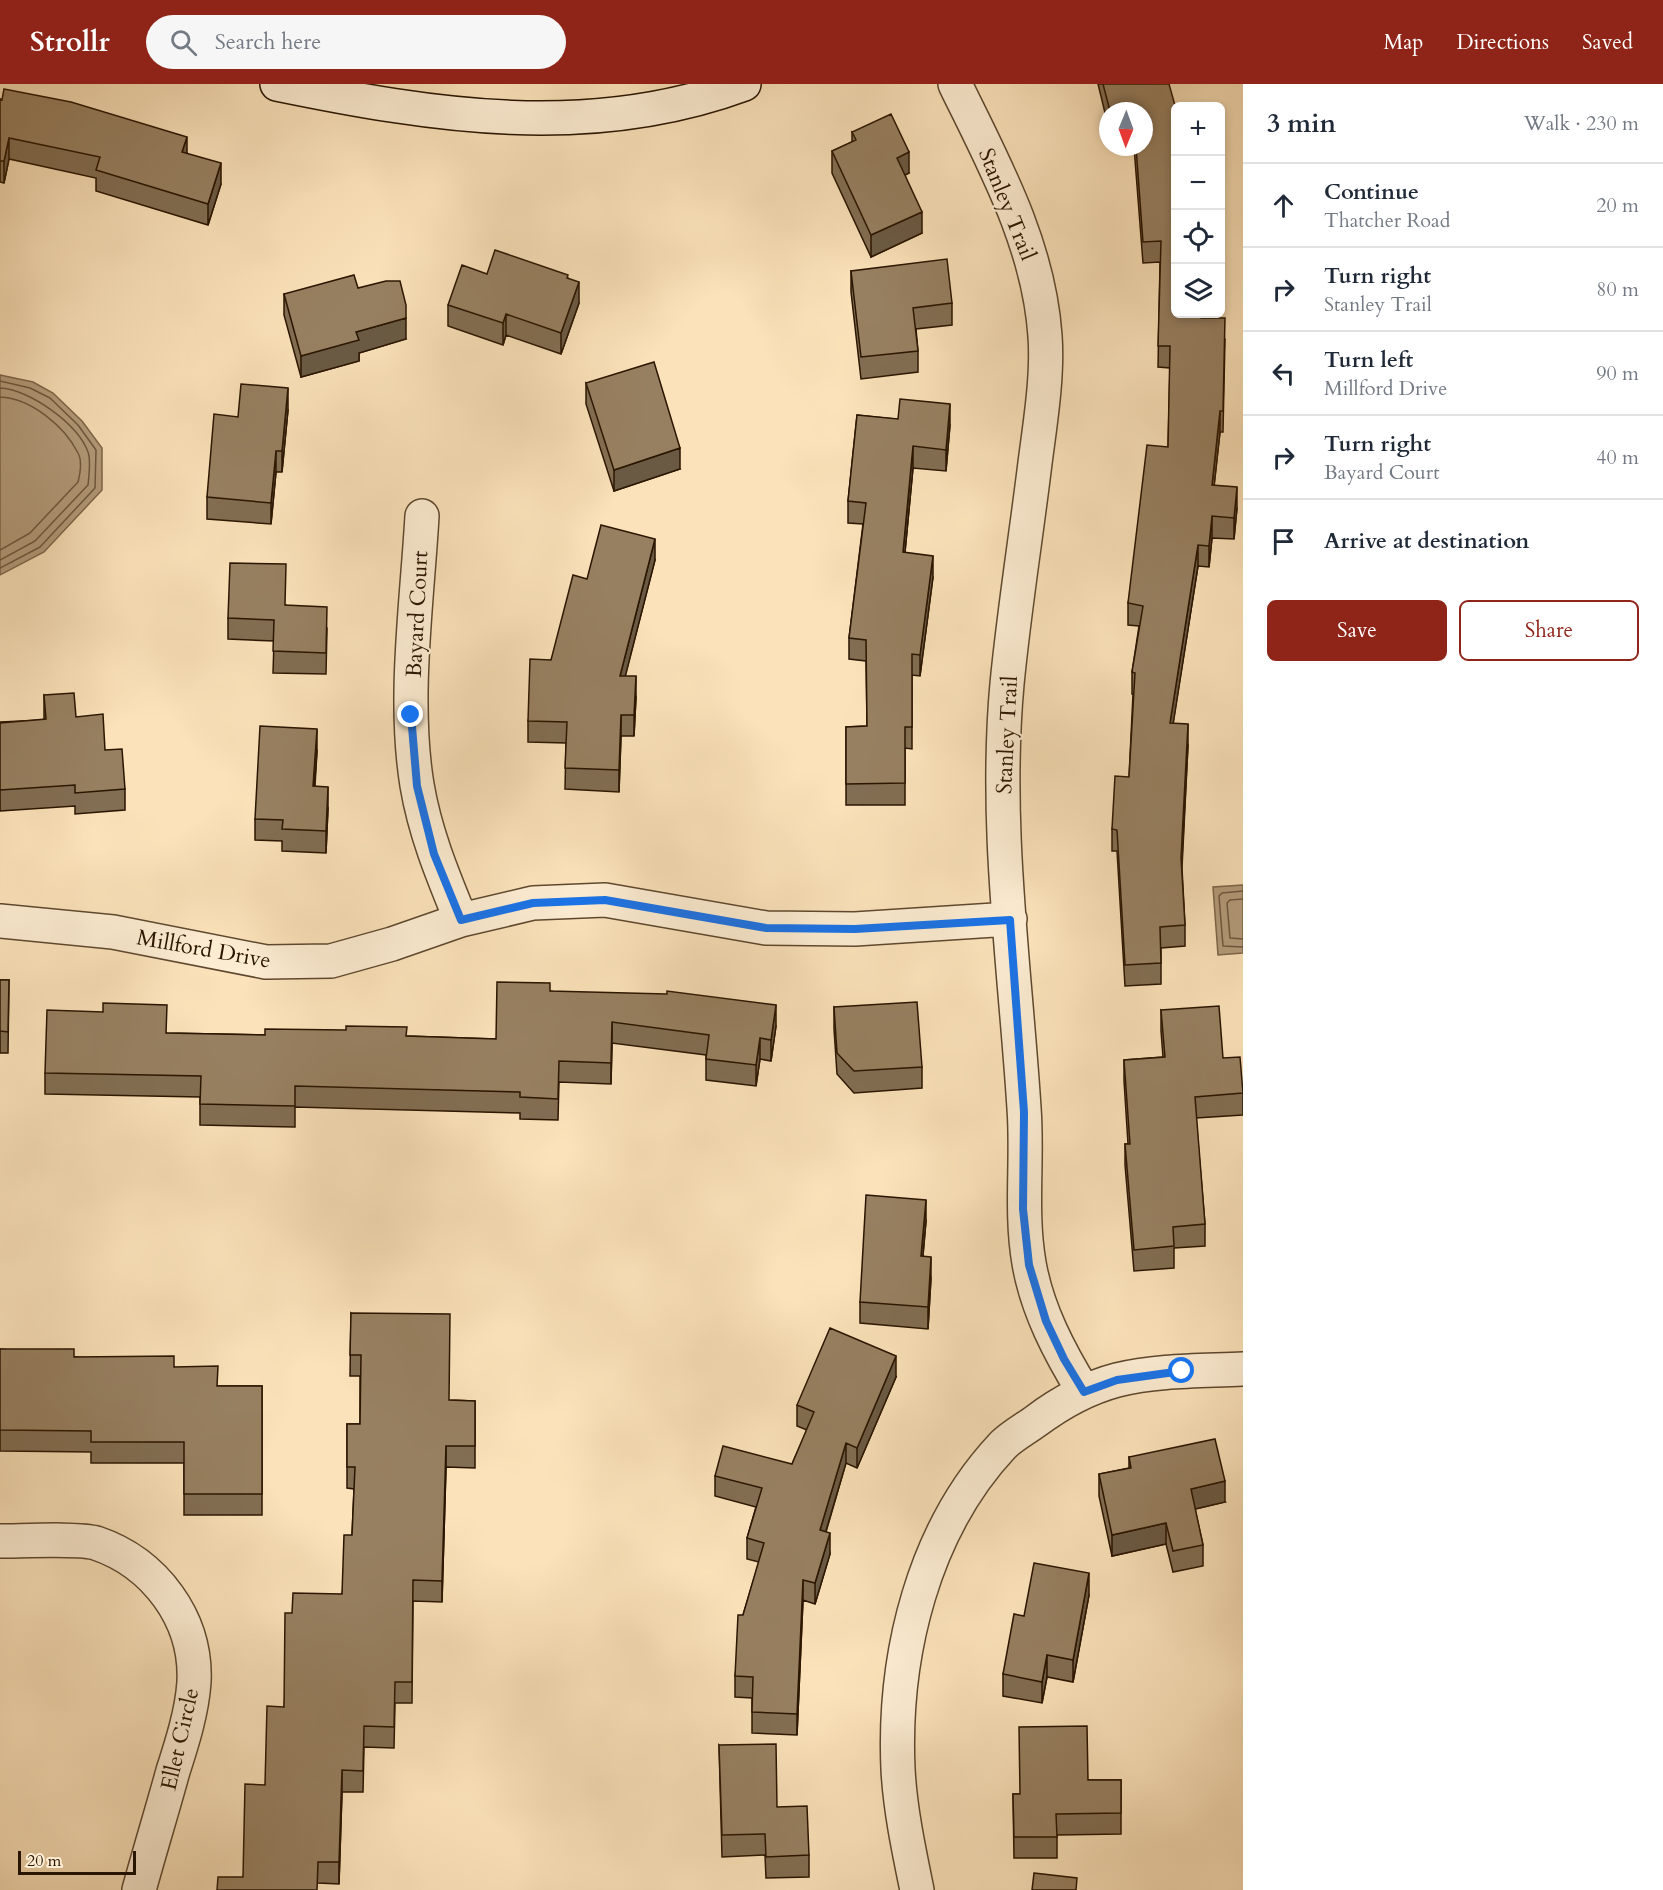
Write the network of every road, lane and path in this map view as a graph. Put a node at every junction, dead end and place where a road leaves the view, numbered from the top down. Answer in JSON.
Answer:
{"nodes":[{"id":1,"x":277,"y":84,"type":"edge"},
{"id":2,"x":744,"y":84,"type":"edge"},
{"id":3,"x":955,"y":84,"type":"edge"},
{"id":4,"x":422,"y":516,"type":"dead end"},
{"id":5,"x":461,"y":920,"type":"junction"},
{"id":6,"x":1010,"y":920,"type":"junction"},
{"id":7,"x":0,"y":921,"type":"edge"},
{"id":8,"x":1243,"y":1369,"type":"edge"},
{"id":9,"x":1084,"y":1392,"type":"junction"},
{"id":10,"x":0,"y":1540,"type":"edge"},
{"id":11,"x":139,"y":1890,"type":"edge"},
{"id":12,"x":917,"y":1890,"type":"edge"}],
"edges":[{"from":1,"to":2,"type":"street"},
{"from":3,"to":6,"type":"street","name":"Stanley Trail"},
{"from":4,"to":5,"type":"street","name":"Bayard Court"},
{"from":5,"to":6,"type":"street","name":"Millford Drive"},
{"from":5,"to":7,"type":"street","name":"Millford Drive"},
{"from":6,"to":9,"type":"street","name":"Stanley Trail"},
{"from":8,"to":9,"type":"street"},
{"from":9,"to":12,"type":"street"},
{"from":10,"to":11,"type":"street","name":"Ellet Circle"}]}
